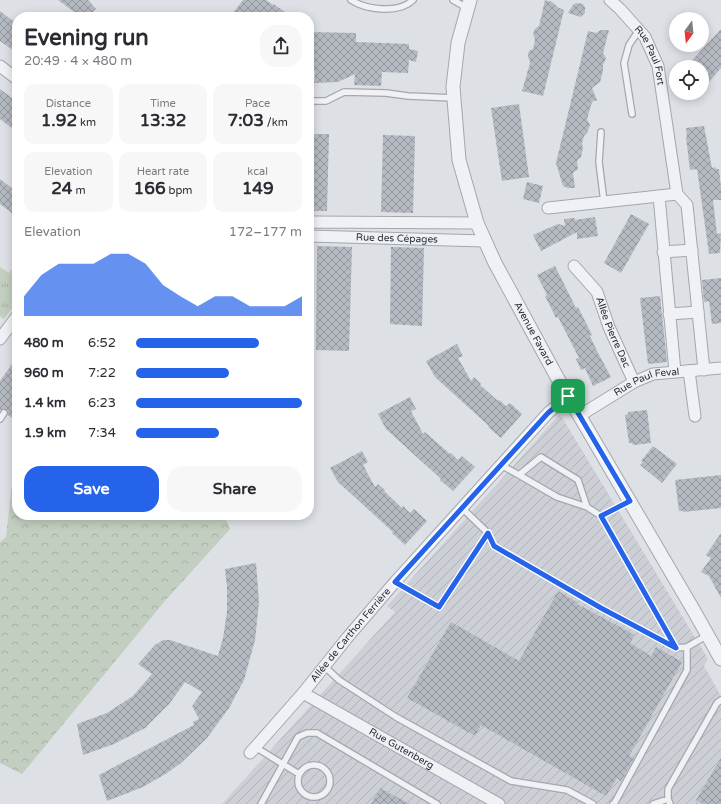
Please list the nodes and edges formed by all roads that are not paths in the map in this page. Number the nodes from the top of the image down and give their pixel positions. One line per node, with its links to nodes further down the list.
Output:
1 (351, 0): 2 (lane)
2 (413, 0)
3 (453, 0): 5 (lane)
4 (610, 0): 6 (street, Rue Paul Fort)
5 (469, 4): 9 (street, Avenue Favard)
6 (639, 30): 11 (lane); 13 (street, Rue Paul Fort)
7 (0, 66): 8 (street)
8 (12, 75)
9 (454, 98): 10 (lane); 18 (street, Avenue Favard)
10 (314, 101)
11 (632, 114)
12 (601, 132): 15 (lane)
13 (677, 194): 14 (street); 21 (street, Rue Paul Fort)
14 (659, 196): 15 (street); 22 (street)
15 (604, 202): 16 (street)
16 (548, 208)
17 (314, 222): 18 (street, Rue des Cépages)
18 (477, 223): 20 (street, Avenue Favard)
19 (314, 236): 20 (street, Rue des Cépages)
20 (484, 241): 33 (street, Avenue Favard)
21 (692, 250): 22 (street); 24 (street, Rue Paul Fort)
22 (663, 252): 25 (street)
23 (574, 266): 32 (street, Allée Pierre Dac)
24 (698, 312): 25 (street); 29 (street, Rue Paul Fort)
25 (669, 314): 31 (street)
26 (12, 323): 27 (street)
27 (0, 339)
28 (721, 368): 29 (street, Rue Paul Feval)
29 (704, 370): 30 (street, Rue Paul Feval)
30 (689, 371): 31 (street, Rue Paul Feval); 36 (street)
31 (675, 372): 32 (street, Rue Paul Feval)
32 (634, 382): 35 (street, Rue Paul Feval)
33 (568, 396): 35 (street, Avenue Favard); 38 (street, Allée de Carthon Ferrière)
34 (4, 413): 37 (lane)
35 (579, 416): 40 (street, Avenue Favard)
36 (695, 416)
37 (0, 419)
38 (501, 465): 39 (lane); 42 (street, Allée de Carthon Ferrière)
39 (519, 474): 41 (lane); 41 (lane)
40 (630, 501): 43 (lane); 46 (street, Avenue Favard)
41 (587, 507): 43 (lane)
42 (462, 508): 44 (lane); 45 (street, Allée de Carthon Ferrière)
43 (601, 516): 48 (lane)
44 (488, 533): 45 (lane); 48 (lane)
45 (395, 582): 50 (street, Allée de Carthon Ferrière)
46 (708, 635): 47 (lane); 49 (street, Avenue Favard)
47 (687, 647): 48 (lane); 61 (lane)
48 (676, 648)
49 (721, 659)
50 (324, 666): 51 (street, Allée de Carthon Ferrière); 60 (lane)
51 (303, 693): 53 (street, Allée de Carthon Ferrière); 59 (street, Rue Gutenberg)
52 (721, 700): 56 (lane)
53 (252, 750): 54 (lane)
54 (282, 764): 55 (lane); 57 (lane); 58 (lane)
55 (300, 774): 55 (lane)
56 (669, 801): 62 (lane)
57 (261, 804)
58 (437, 804)
59 (499, 804)
60 (593, 804)
61 (613, 804)
62 (653, 804)

